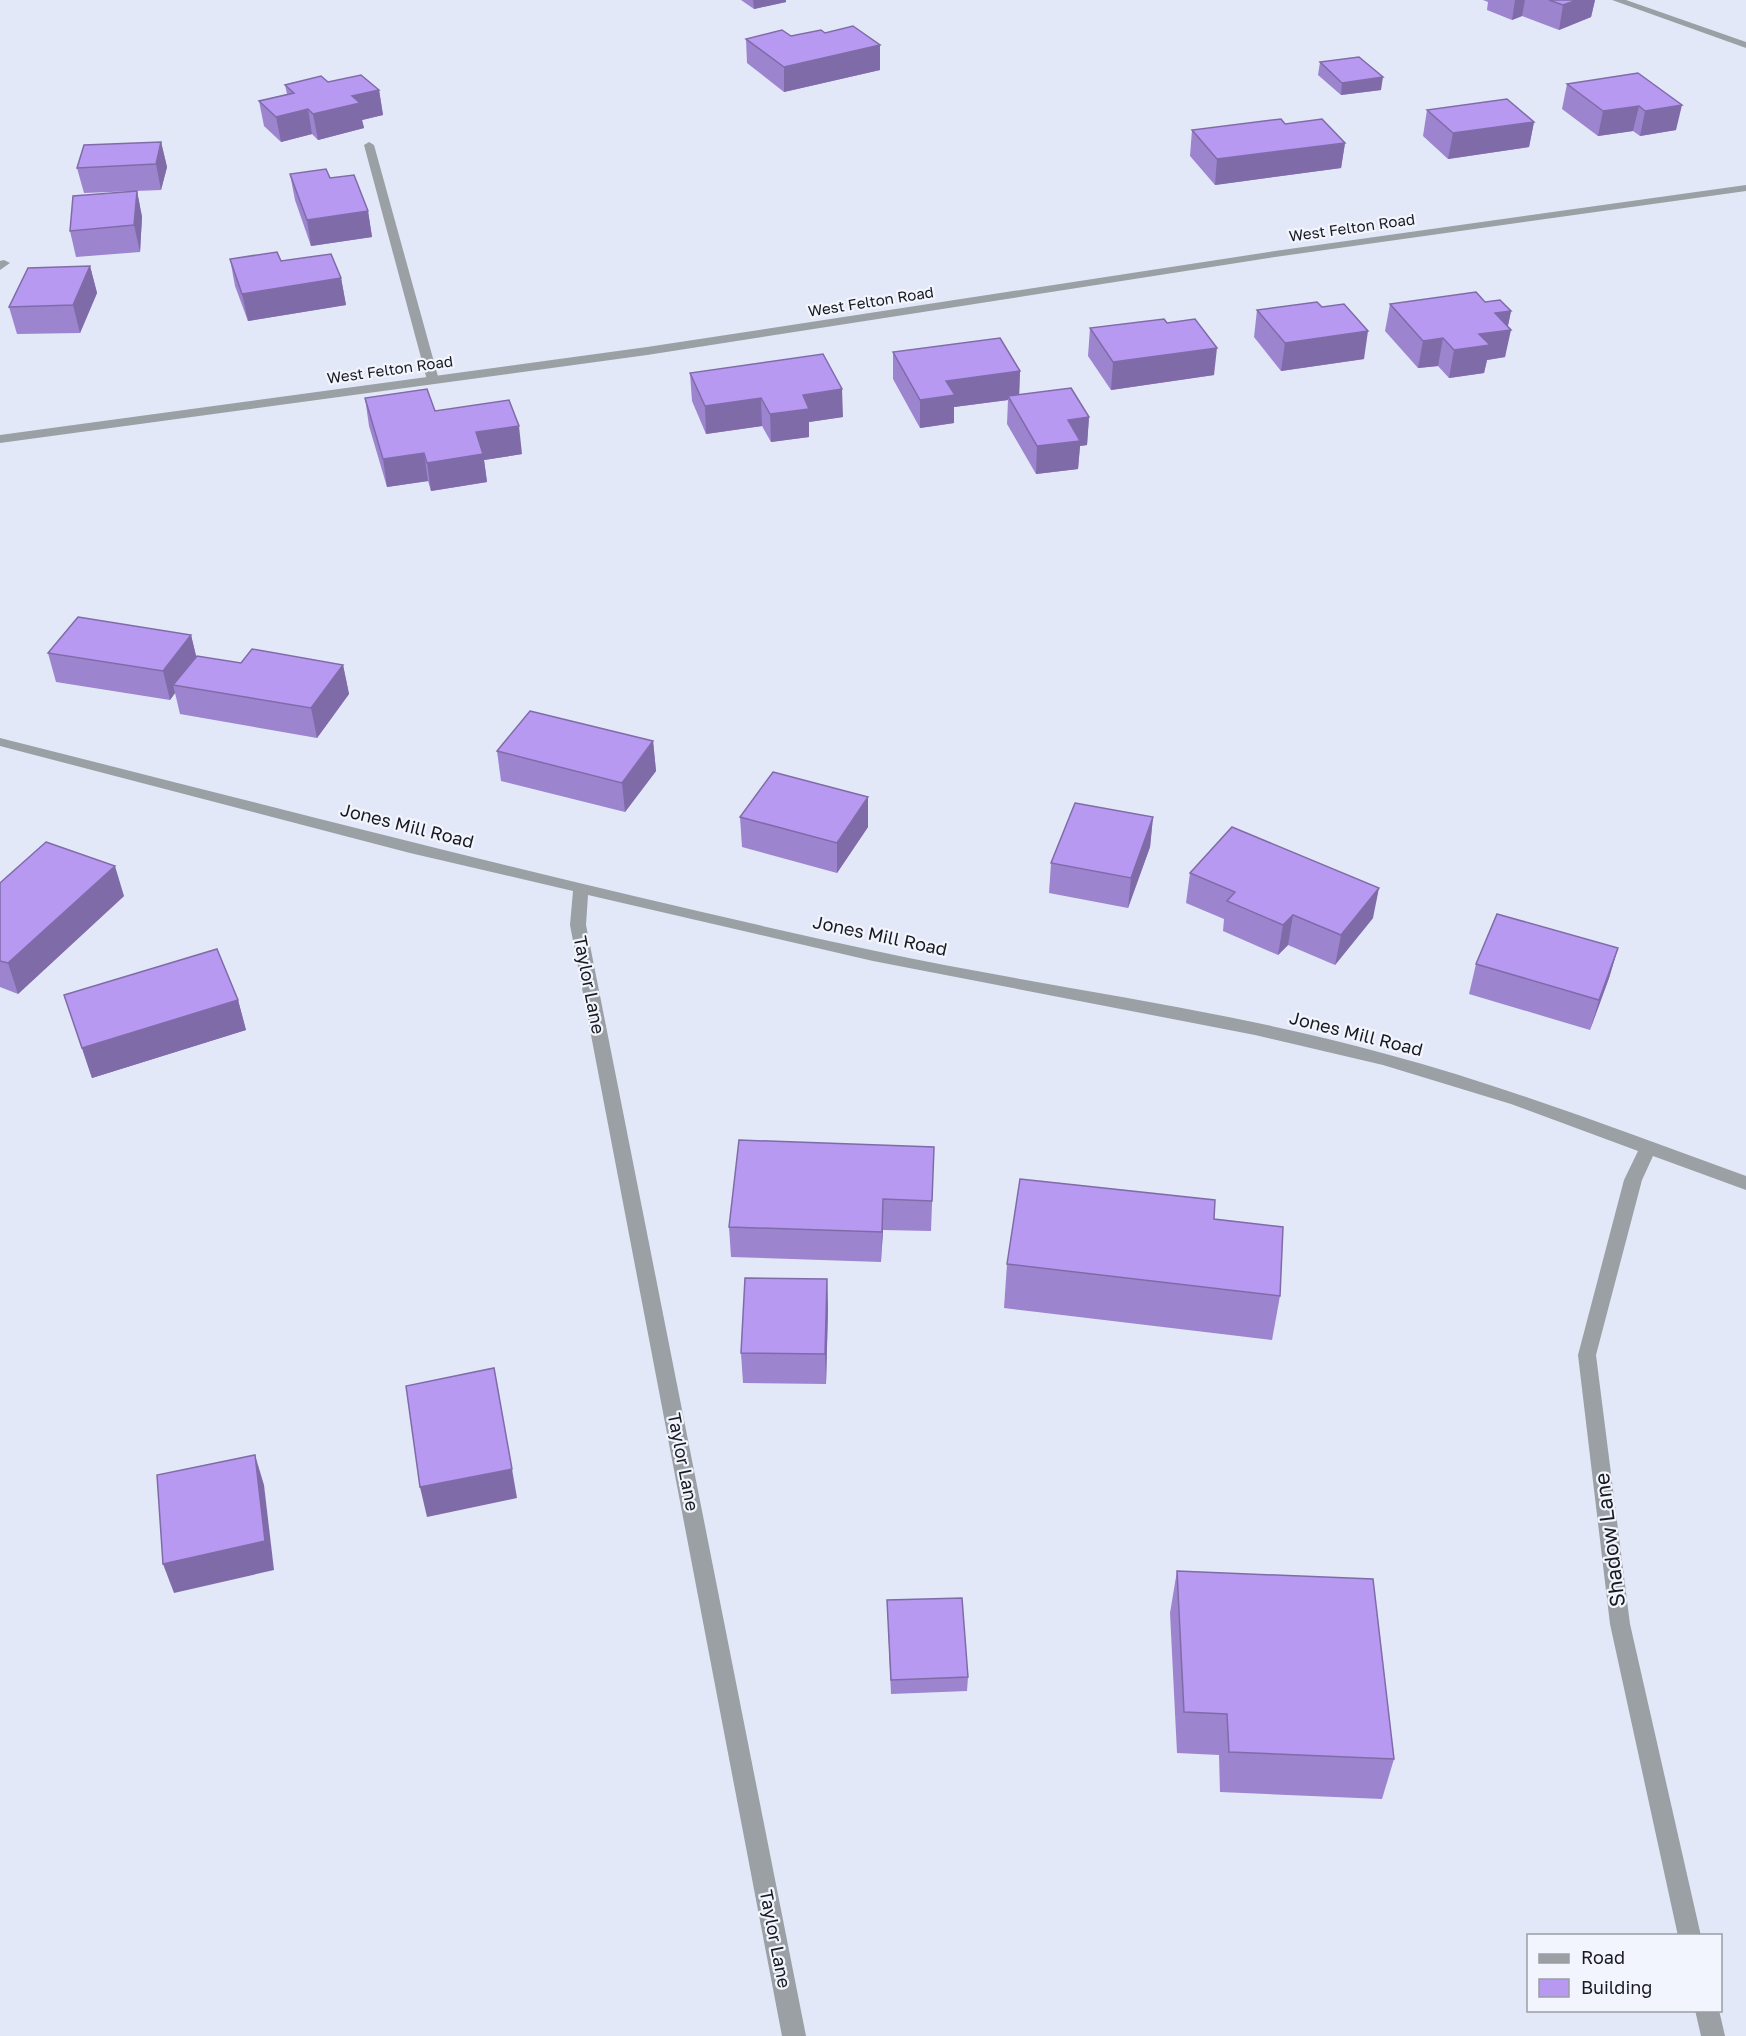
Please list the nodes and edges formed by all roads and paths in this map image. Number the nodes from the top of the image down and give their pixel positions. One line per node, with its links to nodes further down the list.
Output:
1 (1617, 0): 2 (street)
2 (1746, 45)
3 (369, 146): 5 (street)
4 (1746, 188): 5 (street, West Felton Road)
5 (433, 380): 6 (street, West Felton Road)
6 (0, 439)
7 (0, 742): 8 (street, Jones Mill Road)
8 (581, 888): 9 (street, Jones Mill Road); 13 (street, Taylor Lane)
9 (1648, 1148): 10 (street, Jones Mill Road); 11 (street, Shadow Lane)
10 (1746, 1183)
11 (1690, 1934)
12 (1707, 2012): 14 (street)
13 (794, 2036)
14 (1713, 2036)

